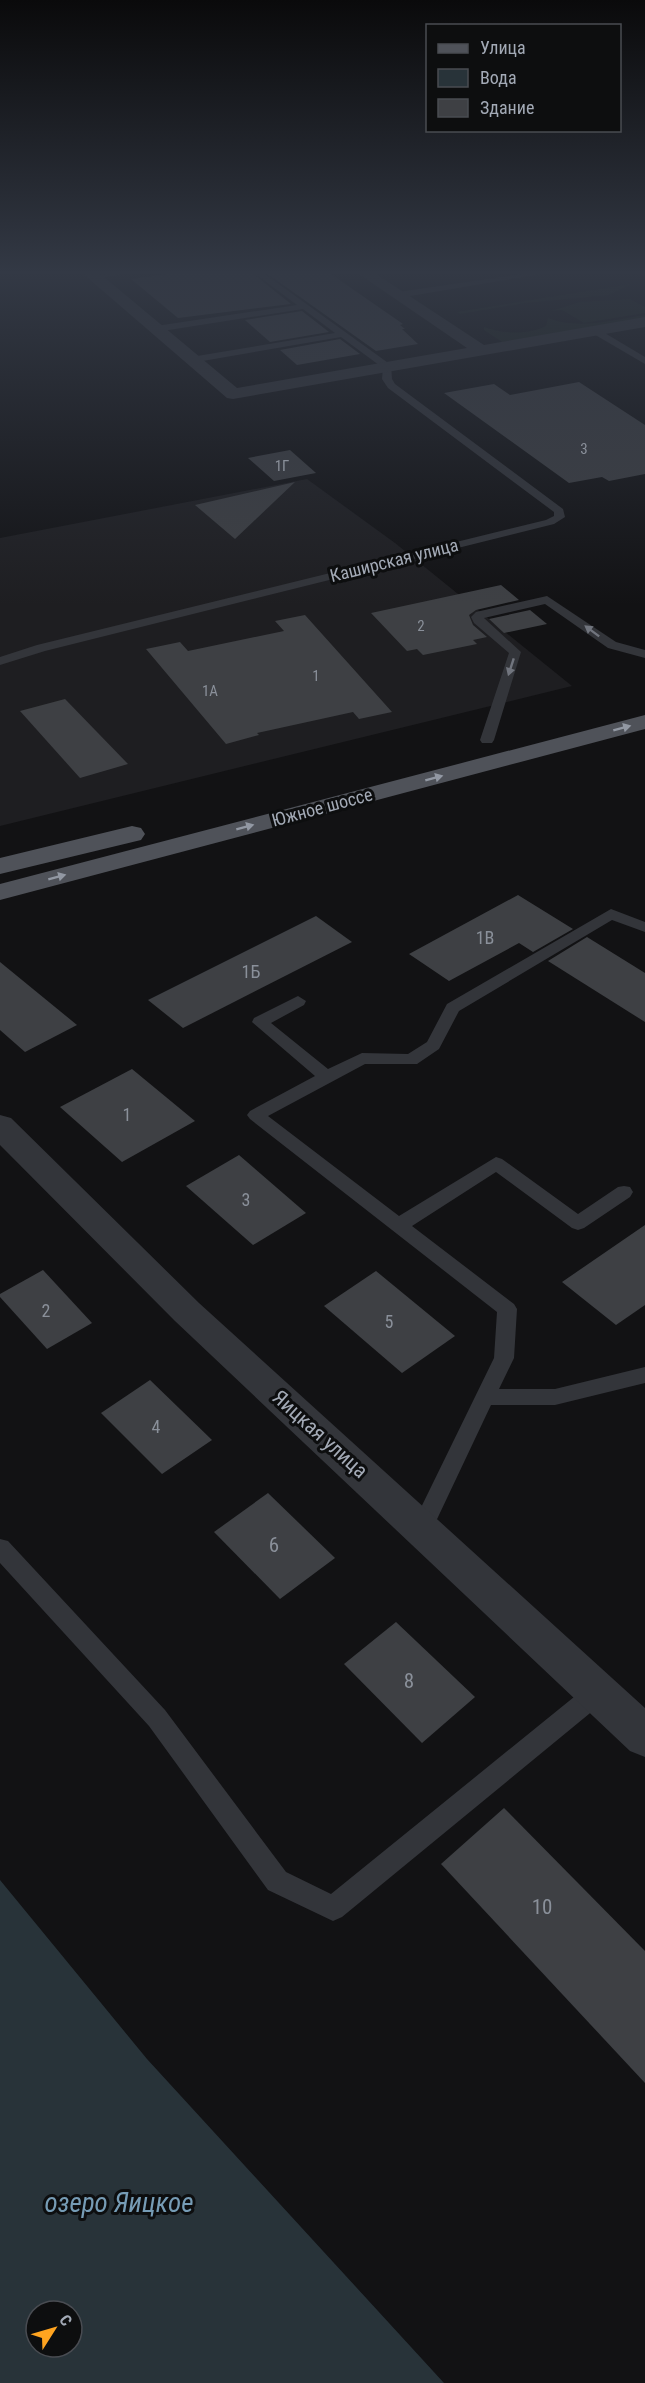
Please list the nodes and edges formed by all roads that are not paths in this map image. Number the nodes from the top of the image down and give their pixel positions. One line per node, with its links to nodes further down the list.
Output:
1 (220, 383): 2 (street)
2 (295, 383)
3 (389, 383): 5 (lane, Каширская улица)
4 (645, 654): 8 (lane, one-way to 8)
5 (0, 661)
6 (645, 701): 8 (main road, Южное шоссе)
7 (645, 722): 10 (main road, Южное шоссе, one-way to 7)
8 (487, 740): 9 (main road, Южное шоссе)
9 (0, 866)
10 (0, 892)
11 (645, 927): 13 (lane)
12 (298, 1001): 13 (lane)
13 (326, 1077): 16 (lane)
14 (0, 1126): 19 (street, Яицкая улица)
15 (624, 1192): 16 (lane)
16 (398, 1226): 18 (lane)
17 (645, 1375): 18 (lane)
18 (486, 1397): 19 (lane)
19 (423, 1528): 21 (street, Яицкая улица)
20 (0, 1548): 21 (lane)
21 (598, 1692): 22 (street, Яицкая улица)
22 (645, 1737)

